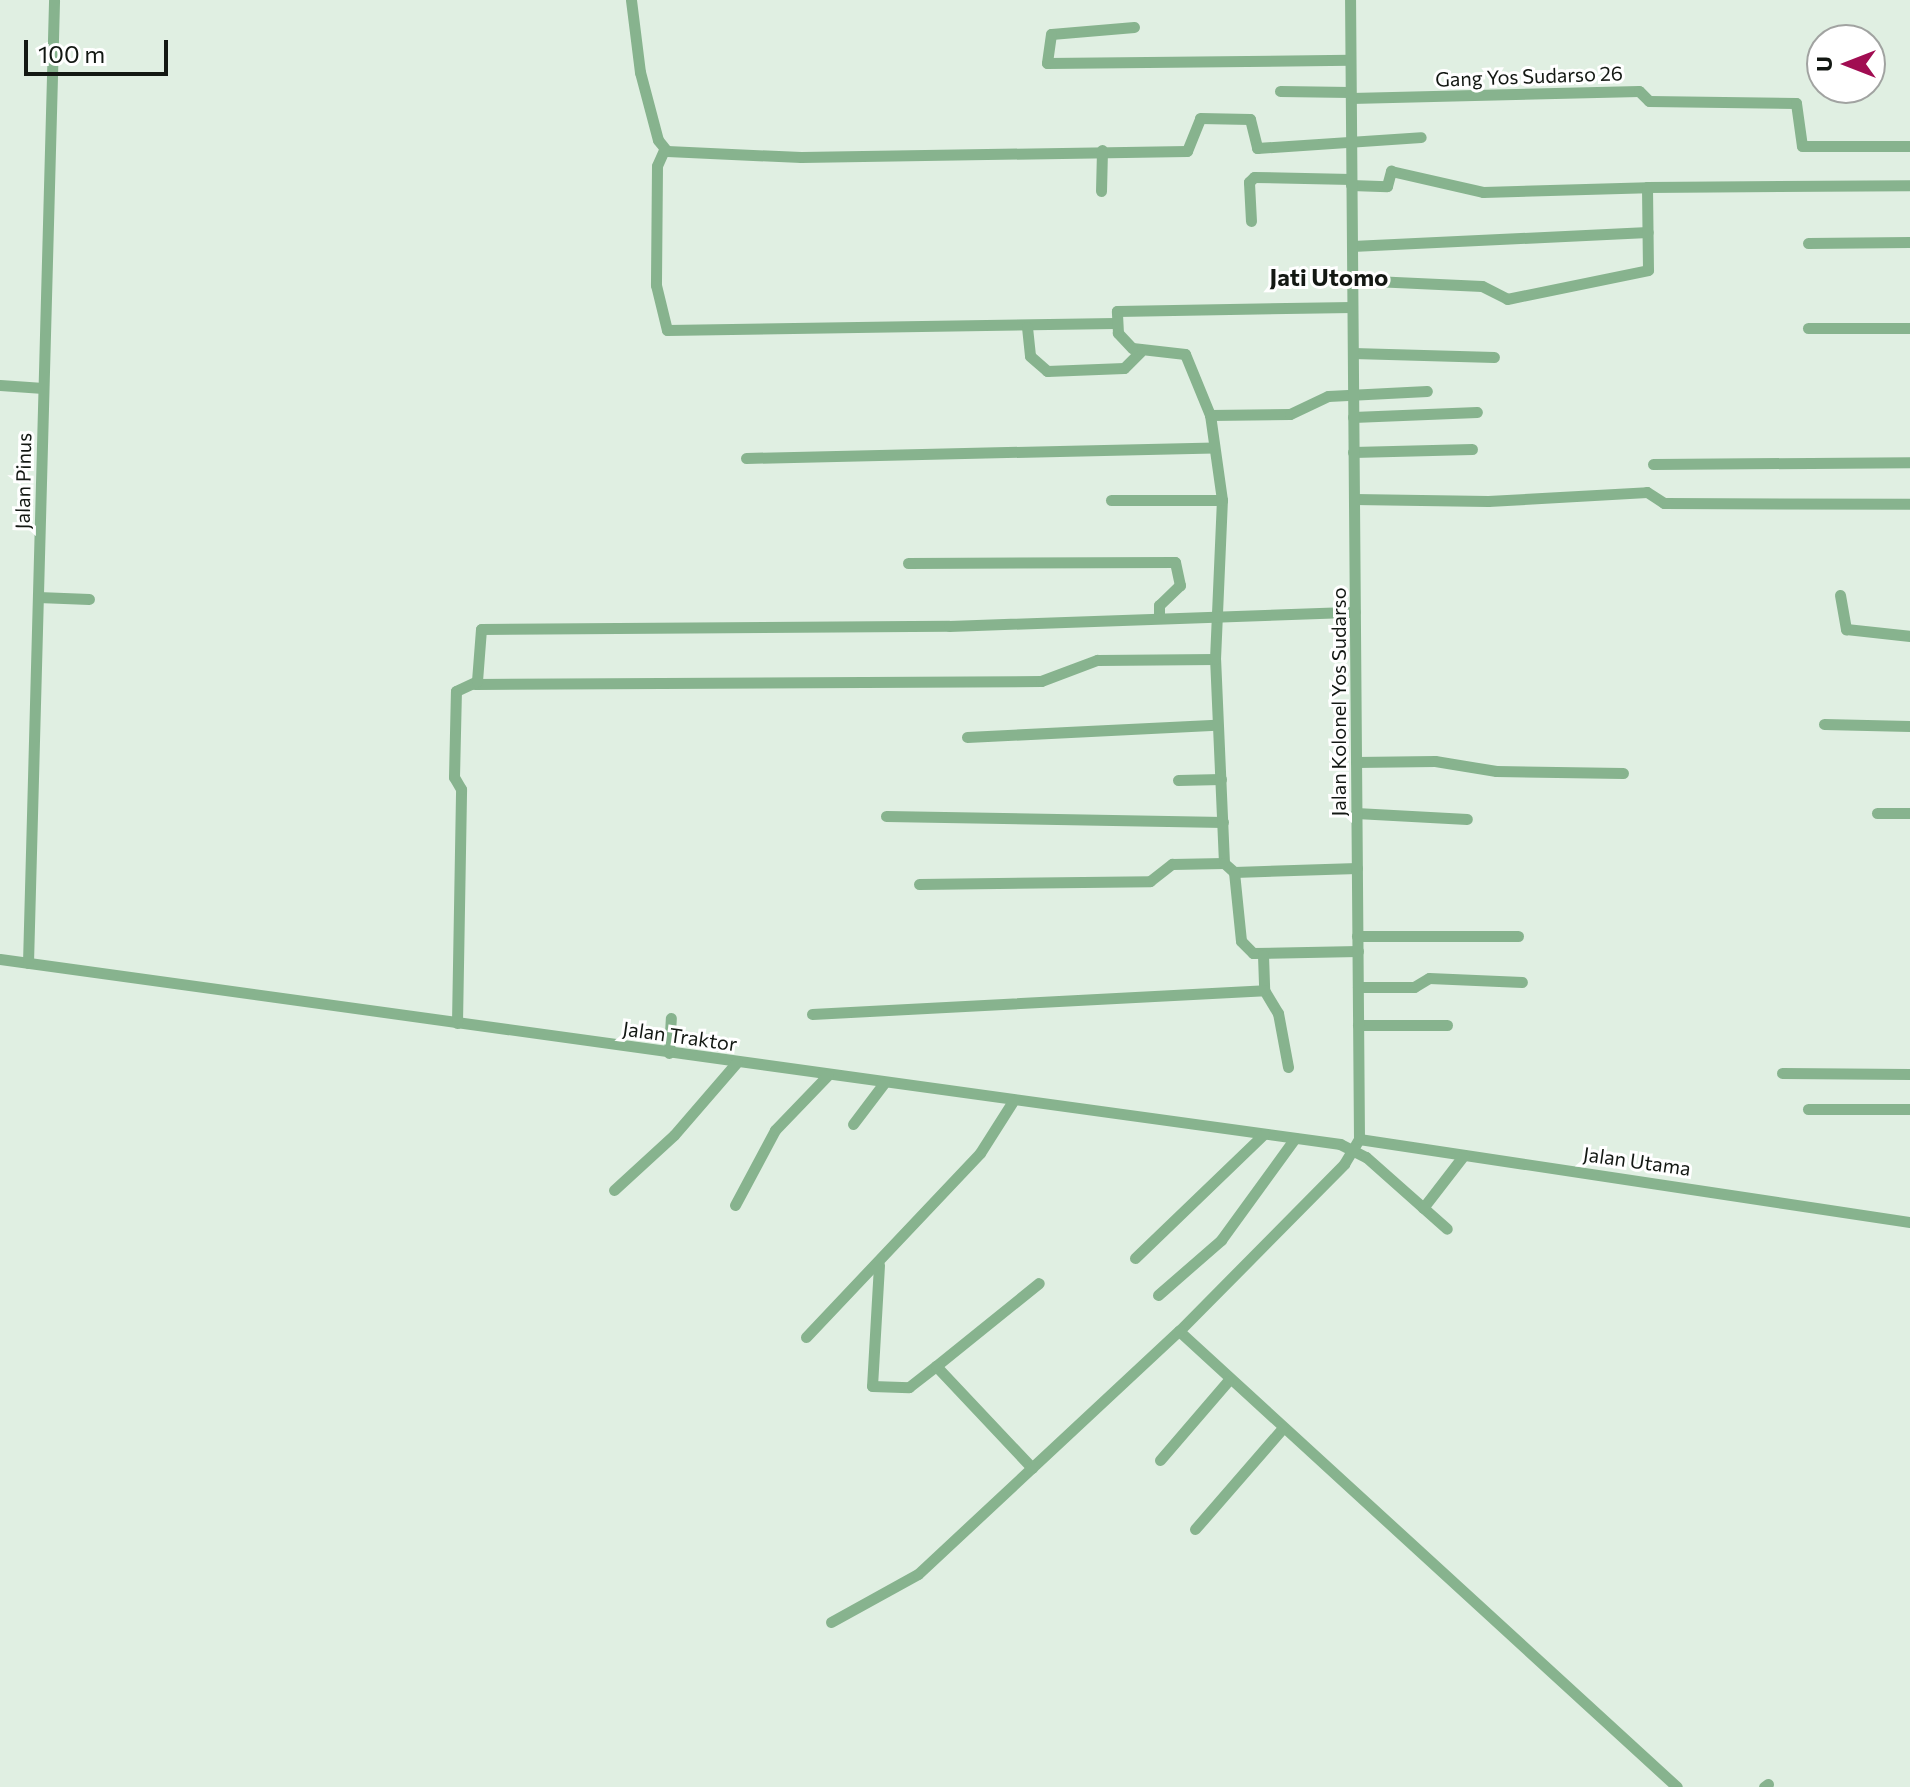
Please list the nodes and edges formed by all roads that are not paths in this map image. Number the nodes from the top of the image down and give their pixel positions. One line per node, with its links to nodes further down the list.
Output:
1 (54, 0): 32 (street, Jalan Pinus)
2 (631, 0): 11 (street)
3 (1350, 0): 5 (street, Jalan Kolonel Yos Sudarso)
4 (1134, 27): 5 (street)
5 (1350, 60): 7 (street, Jalan Kolonel Yos Sudarso)
6 (1280, 91): 7 (street, Gang Yos Sudarso 26)
7 (1350, 95): 9 (street, Jalan Kolonel Yos Sudarso); 10 (street, Gang Yos Sudarso 26)
8 (1421, 137): 9 (street)
9 (1351, 146): 12 (street); 13 (street, Jalan Kolonel Yos Sudarso)
10 (1910, 146)
11 (664, 150): 12 (street); 25 (street)
12 (1102, 150): 16 (street)
13 (1351, 182): 15 (street); 17 (street); 21 (street, Jalan Kolonel Yos Sudarso)
14 (1910, 185): 15 (street)
15 (1647, 187): 18 (street)
16 (1101, 191)
17 (1251, 221)
18 (1648, 232): 21 (street); 22 (street)
19 (1910, 242): 20 (street)
20 (1808, 243)
21 (1352, 246): 22 (street, Jalan Kolonel Yos Sudarso)
22 (1352, 280): 23 (street, Jalan Kolonel Yos Sudarso)
23 (1352, 307): 24 (street); 29 (street, Jalan Kolonel Yos Sudarso)
24 (1115, 323): 25 (street); 28 (street)
25 (1027, 327): 28 (street)
26 (1808, 328): 27 (street)
27 (1910, 328)
28 (1140, 352): 36 (street)
29 (1353, 353): 30 (street); 34 (street, Jalan Kolonel Yos Sudarso)
30 (1494, 357)
31 (0, 385): 32 (street)
32 (43, 388): 50 (street, Jalan Pinus)
33 (1427, 391): 34 (street)
34 (1353, 395): 36 (street); 37 (street, Jalan Kolonel Yos Sudarso)
35 (1477, 412): 37 (street)
36 (1210, 415): 38 (street)
37 (1353, 417): 40 (street, Jalan Kolonel Yos Sudarso)
38 (1214, 447): 41 (street); 46 (street)
39 (1472, 449): 40 (street)
40 (1353, 452): 44 (street, Jalan Kolonel Yos Sudarso)
41 (746, 458)
42 (1910, 462): 43 (street)
43 (1653, 464)
44 (1354, 499): 47 (street); 52 (street, Jalan Kolonel Yos Sudarso)
45 (1111, 500): 46 (street)
46 (1222, 500): 53 (street)
47 (1910, 504)
48 (908, 563): 54 (street)
49 (1840, 595): 55 (street)
50 (38, 597): 51 (street); 81 (street, Jalan Pinus)
51 (89, 599)
52 (1355, 612): 53 (street); 62 (street, Jalan Kolonel Yos Sudarso)
53 (1216, 617): 54 (street); 56 (street)
54 (1159, 618): 57 (street)
55 (1910, 636)
56 (1215, 659): 57 (street); 59 (street)
57 (475, 684): 87 (street)
58 (1824, 724): 60 (street)
59 (1216, 725): 61 (street); 64 (street)
60 (1910, 726)
61 (967, 737)
62 (1356, 762): 63 (street); 66 (street, Jalan Kolonel Yos Sudarso)
63 (1623, 773)
64 (1221, 779): 65 (street); 71 (street)
65 (1178, 780)
66 (1356, 813): 70 (street); 73 (street, Jalan Kolonel Yos Sudarso)
67 (1877, 813): 68 (street)
68 (1910, 813)
69 (886, 816): 71 (street)
70 (1467, 819)
71 (1223, 822): 72 (street)
72 (1224, 863): 74 (street); 75 (street)
73 (1357, 868): 74 (street); 76 (street, Jalan Kolonel Yos Sudarso)
74 (1234, 872): 79 (street)
75 (919, 884)
76 (1357, 936): 77 (street); 78 (street, Jalan Kolonel Yos Sudarso)
77 (1518, 936)
78 (1358, 951): 79 (street); 83 (street, Jalan Kolonel Yos Sudarso)
79 (1263, 955): 84 (street)
80 (0, 959): 81 (street, Jalan Traktor)
81 (28, 963): 87 (street, Jalan Traktor)
82 (1522, 982): 83 (street)
83 (1358, 987): 88 (street, Jalan Kolonel Yos Sudarso)
84 (1264, 990): 85 (street); 92 (street)
85 (812, 1014)
86 (671, 1018): 90 (street)
87 (457, 1023): 90 (street, Jalan Traktor)
88 (1358, 1025): 89 (street); 103 (street, Jalan Kolonel Yos Sudarso)
89 (1447, 1025)
90 (669, 1053): 91 (street, Jalan Traktor)
91 (737, 1062): 95 (street, Jalan Traktor); 105 (street)
92 (1288, 1067)
93 (1782, 1073): 94 (street)
94 (1910, 1074)
95 (828, 1075): 96 (street, Jalan Traktor); 106 (street)
96 (884, 1083): 97 (street, Jalan Traktor); 100 (street)
97 (1013, 1101): 101 (street, Jalan Traktor); 111 (street)
98 (1808, 1109): 99 (street)
99 (1910, 1109)
100 (853, 1124)
101 (1264, 1134): 102 (street, Jalan Traktor); 110 (street)
102 (1295, 1138): 103 (street, Jalan Traktor); 113 (street)
103 (1357, 1144): 104 (street, Jalan Utama); 107 (street); 114 (street)
104 (1464, 1155): 107 (street); 108 (street, Jalan Utama)
105 (614, 1190)
106 (735, 1205)
107 (1423, 1208): 109 (street)
108 (1910, 1222)
109 (1447, 1229)
110 (1135, 1258)
111 (879, 1265): 115 (street); 116 (street)
112 (1039, 1283): 116 (street)
113 (1158, 1295)
114 (1179, 1331): 117 (street); 120 (street)
115 (806, 1337)
116 (936, 1366): 120 (street)
117 (1228, 1381): 118 (street); 119 (street)
118 (1282, 1429): 121 (street); 123 (street)
119 (1160, 1460)
120 (1032, 1468): 122 (street)
121 (1195, 1529)
122 (831, 1622)
123 (1677, 1787)

